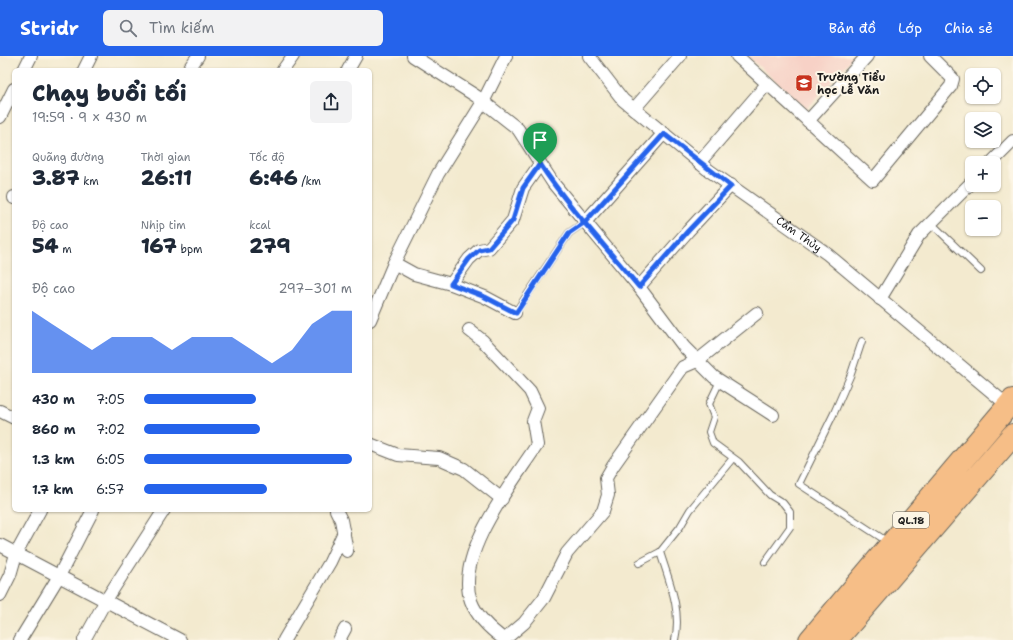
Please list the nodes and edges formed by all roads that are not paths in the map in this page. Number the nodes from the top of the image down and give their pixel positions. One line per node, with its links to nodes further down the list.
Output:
1 (31, 56): 13 (street)
2 (91, 56): 14 (street)
3 (198, 56): 15 (street)
4 (292, 56): 16 (street)
5 (356, 56): 17 (street)
6 (413, 56): 20 (street)
7 (506, 56): 20 (street)
8 (680, 56): 21 (street)
9 (737, 56): 18 (street)
10 (867, 56): 23 (street)
11 (930, 56): 23 (street)
12 (592, 57): 21 (street, Cẩm Thủy)
13 (25, 68)
14 (85, 68)
15 (189, 68)
16 (284, 68)
17 (349, 68)
18 (767, 84): 23 (street); 27 (street)
19 (12, 94): 22 (street)
20 (483, 102): 28 (street); 33 (street)
21 (634, 108): 24 (street, Cẩm Thủy)
22 (0, 116)
23 (808, 121)
24 (664, 134): 27 (street, Cẩm Thủy); 31 (street)
25 (1013, 142): 26 (street)
26 (998, 156)
27 (699, 162): 29 (street, Cẩm Thủy)
28 (540, 164): 31 (street); 35 (street)
29 (731, 186): 36 (street); 37 (street, Cẩm Thủy)
30 (965, 189): 32 (street)
31 (585, 222): 36 (street); 38 (lane)
32 (931, 223): 34 (lane); 37 (street)
33 (394, 263): 35 (street); 40 (street)
34 (981, 271)
35 (451, 284): 38 (street)
36 (639, 287): 43 (street)
37 (880, 299): 45 (street, Cẩm Thủy)
38 (516, 313)
39 (757, 313): 43 (street)
40 (372, 315)
41 (469, 330): 50 (street)
42 (862, 341): 57 (lane)
43 (697, 361): 44 (street); 70 (street)
44 (720, 381): 46 (street); 49 (lane)
45 (1011, 405): 57 (highway, QL.18)
46 (773, 415)
47 (1013, 435): 73 (highway, QL.18)
48 (372, 445): 50 (street)
49 (733, 458): 59 (lane); 61 (lane)
50 (502, 499): 70 (street)
51 (39, 512): 60 (street)
52 (92, 512): 63 (street)
53 (163, 512): 65 (street)
54 (338, 512): 55 (street)
55 (344, 532): 58 (street); 69 (street)
56 (0, 545): 60 (street)
57 (891, 545): 72 (highway, QL.18)
58 (347, 551)
59 (660, 552): 62 (lane); 71 (lane)
60 (16, 554): 63 (street); 64 (street)
61 (765, 562)
62 (638, 563)
63 (59, 576): 65 (street); 66 (street)
64 (0, 595)
65 (106, 600): 67 (street); 68 (street)
66 (20, 640)
67 (84, 640)
68 (180, 640)
69 (284, 640)
70 (504, 640)
71 (675, 640)
72 (810, 640)
73 (836, 640)

